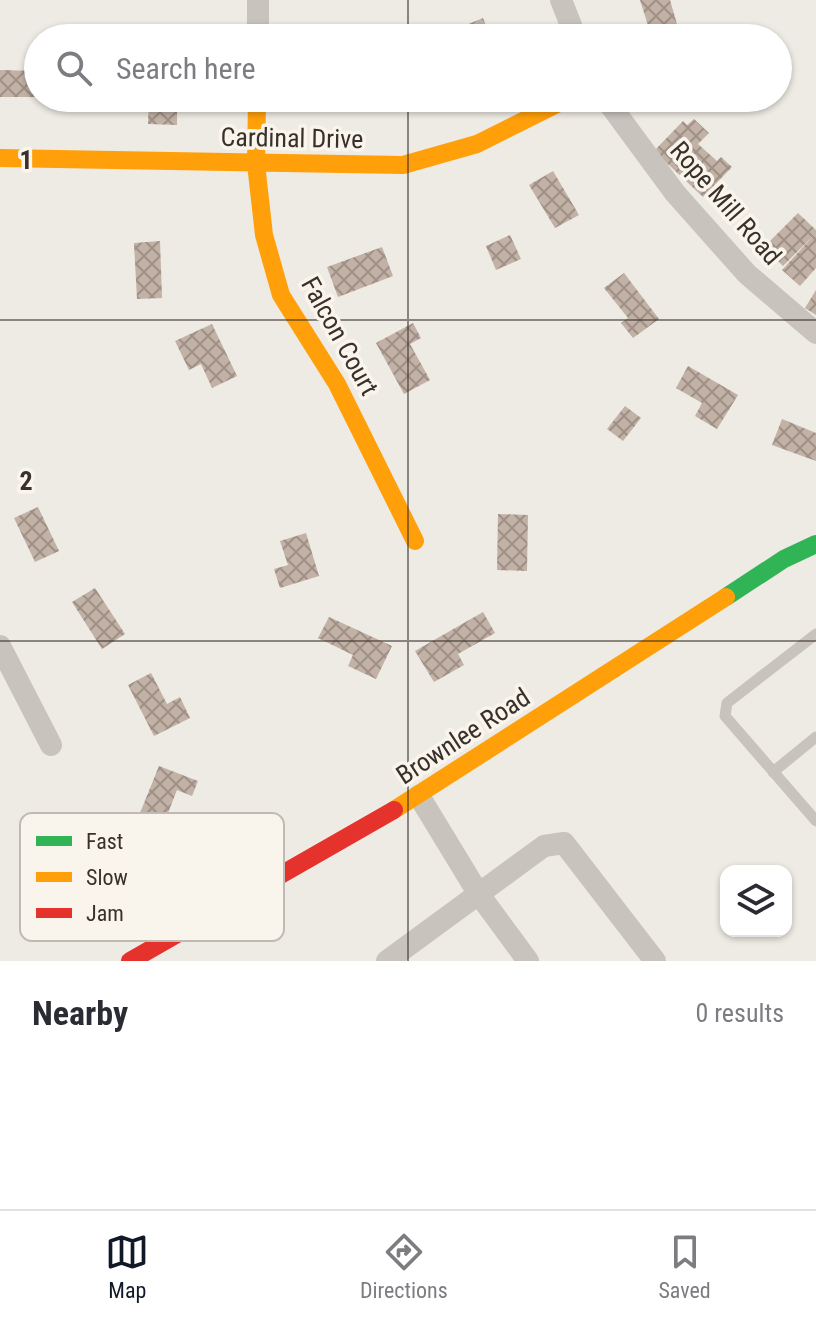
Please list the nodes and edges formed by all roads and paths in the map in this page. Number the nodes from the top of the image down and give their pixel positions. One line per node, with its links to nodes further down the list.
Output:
1 (258, 0): 3 (street)
2 (561, 0): 4 (street)
3 (258, 24)
4 (570, 24)
5 (257, 112): 9 (street, Falcon Court)
6 (541, 112): 9 (street, Cardinal Drive)
7 (615, 112): 10 (street, Rope Mill Road)
8 (0, 158): 9 (street, Cardinal Drive)
9 (256, 164): 11 (street, Falcon Court)
10 (816, 333)
11 (415, 541)
12 (816, 544): 18 (street, Brownlee Road)
13 (816, 634): 17 (lane)
14 (0, 646): 16 (street)
15 (816, 737): 17 (lane)
16 (51, 745)
17 (773, 772): 19 (lane)
18 (419, 796): 20 (street, Brownlee Road); 21 (street)
19 (816, 821)
20 (284, 875)
21 (478, 893): 24 (street); 25 (street); 26 (street)
22 (173, 941): 23 (street, Brownlee Road)
23 (142, 959)
24 (387, 961)
25 (528, 961)
26 (655, 961)

